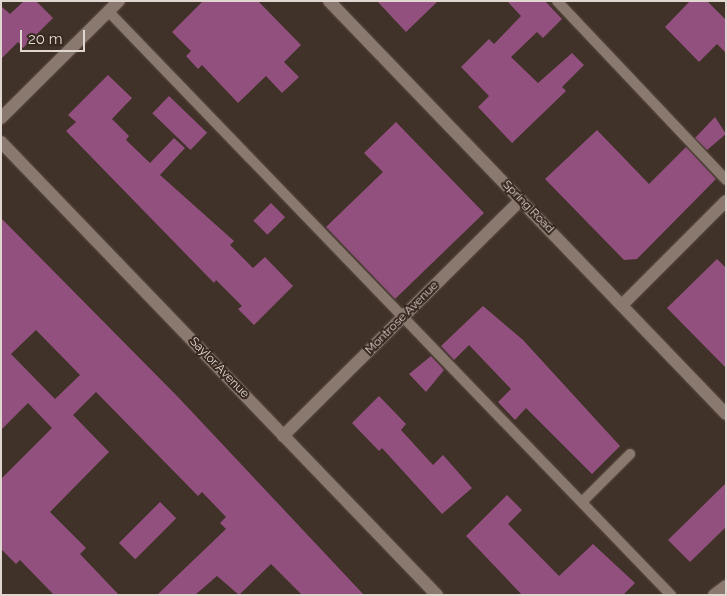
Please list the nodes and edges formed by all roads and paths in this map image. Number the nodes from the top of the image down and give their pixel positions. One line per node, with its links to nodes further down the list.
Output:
1 (119, 1): 4 (street)
2 (329, 1): 8 (street, Spring Road)
3 (557, 1): 7 (lane)
4 (109, 12): 5 (street); 11 (lane)
5 (1, 118)
6 (1, 142): 13 (street, Saylor Avenue)
7 (726, 180)
8 (521, 200): 10 (street, Spring Road); 11 (street, Montrose Avenue)
9 (726, 202): 10 (street)
10 (622, 305): 12 (street, Spring Road)
11 (404, 316): 13 (street, Montrose Avenue); 15 (lane)
12 (726, 414)
13 (283, 436): 17 (street, Saylor Avenue)
14 (630, 454): 15 (lane)
15 (582, 502): 18 (lane)
16 (726, 586): 19 (street)
17 (437, 595)
18 (671, 595)
19 (714, 595)

